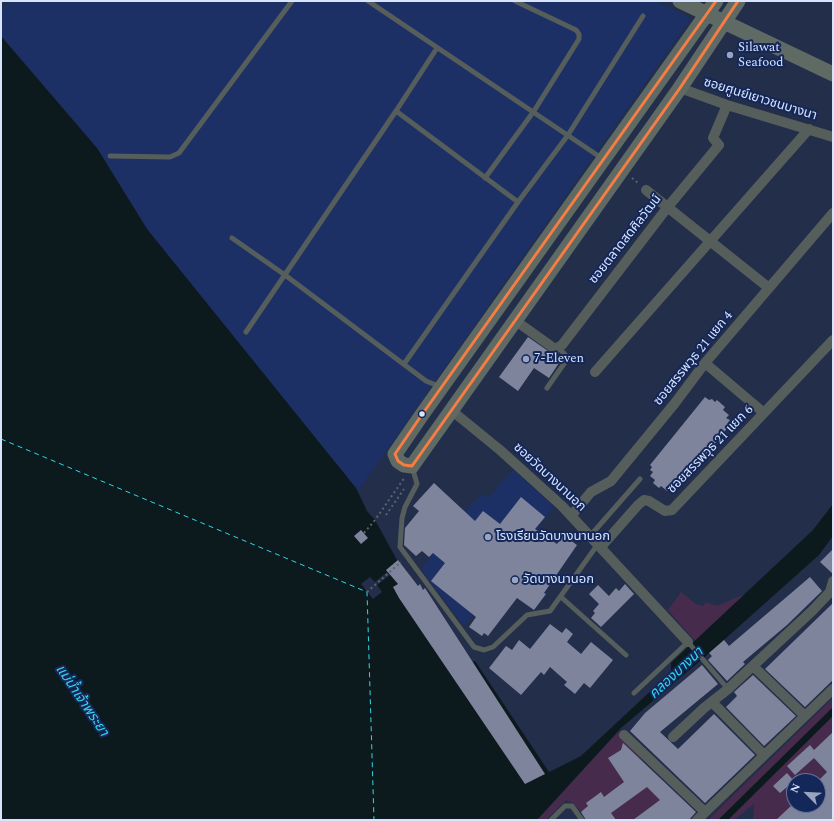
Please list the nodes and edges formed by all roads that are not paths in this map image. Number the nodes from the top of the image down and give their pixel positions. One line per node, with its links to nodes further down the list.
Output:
1 (292, 1): 19 (lane)
2 (368, 1): 10 (lane)
3 (514, 1): 15 (lane)
4 (680, 1): 7 (street)
5 (716, 1): 7 (street)
6 (738, 1): 9 (street)
7 (706, 14): 9 (street); 20 (street)
8 (642, 16): 17 (lane)
9 (724, 22): 11 (street); 12 (street)
10 (437, 48): 14 (lane); 15 (lane)
11 (833, 74)
12 (680, 88): 13 (street, ซอยศูนย์เยาวชนบางนา); 30 (street)
13 (727, 105): 16 (street, ซอยศูนย์เยาวชนบางนา); 24 (street, ซอยตลาดสดศิลวัฒน์)
14 (396, 111): 21 (lane); 28 (lane)
15 (534, 111): 17 (lane); 21 (lane)
16 (809, 129): 18 (street, ซอยศูนย์เยาวชนบางนา); 27 (street)
17 (568, 134): 20 (lane); 23 (lane)
18 (833, 137)
19 (110, 156)
20 (604, 160): 37 (street)
21 (485, 178): 23 (lane)
22 (646, 190): 24 (street)
23 (518, 202): 35 (lane)
24 (667, 208): 27 (street); 33 (street, ซอยตลาดสดศิลวัฒน์)
25 (833, 213): 29 (street, ซอยสรรพวุธ 21 แยก 4)
26 (232, 238): 28 (lane)
27 (709, 241): 29 (street); 36 (street)
28 (285, 275): 31 (lane); 35 (lane)
29 (769, 288): 34 (street, ซอยสรรพวุธ 21 แยก 4)
30 (516, 321): 33 (street); 39 (street)
31 (246, 332)
32 (833, 340): 40 (street, ซอยสรรพวุธ 21 แยก 6)
33 (559, 348): 38 (lane)
34 (705, 363): 40 (street); 43 (street, ซอยสรรพวุธ 21 แยก 4)
35 (404, 364): 37 (lane)
36 (595, 372)
37 (442, 387): 39 (street); 41 (street)
38 (547, 388)
39 (455, 405): 41 (street); 43 (street, ซอยวัดบางนานอก)
40 (764, 413): 45 (street, ซอยสรรพวุธ 21 แยก 6)
41 (413, 471): 47 (lane)
42 (640, 479): 44 (lane)
43 (571, 516): 44 (street, ซอยวัดบางนานอก)
44 (590, 536): 45 (street, ซอยวัดบางนานอก)
45 (600, 545): 47 (lane); 48 (street, ซอยวัดบางนานอก)
46 (833, 581): 50 (street)
47 (561, 597): 49 (lane)
48 (689, 643): 51 (lane); 53 (lane)
49 (626, 655)
50 (754, 666): 51 (street); 55 (street)
51 (728, 689): 54 (street)
52 (833, 689): 55 (street)
53 (634, 693)
54 (712, 702): 57 (street); 58 (street)
55 (805, 716): 58 (street)
56 (624, 735): 59 (street)
57 (673, 737)
58 (764, 755): 59 (street)
59 (705, 812): 62 (street)
60 (551, 820): 61 (lane)
61 (582, 820)
62 (698, 820)

